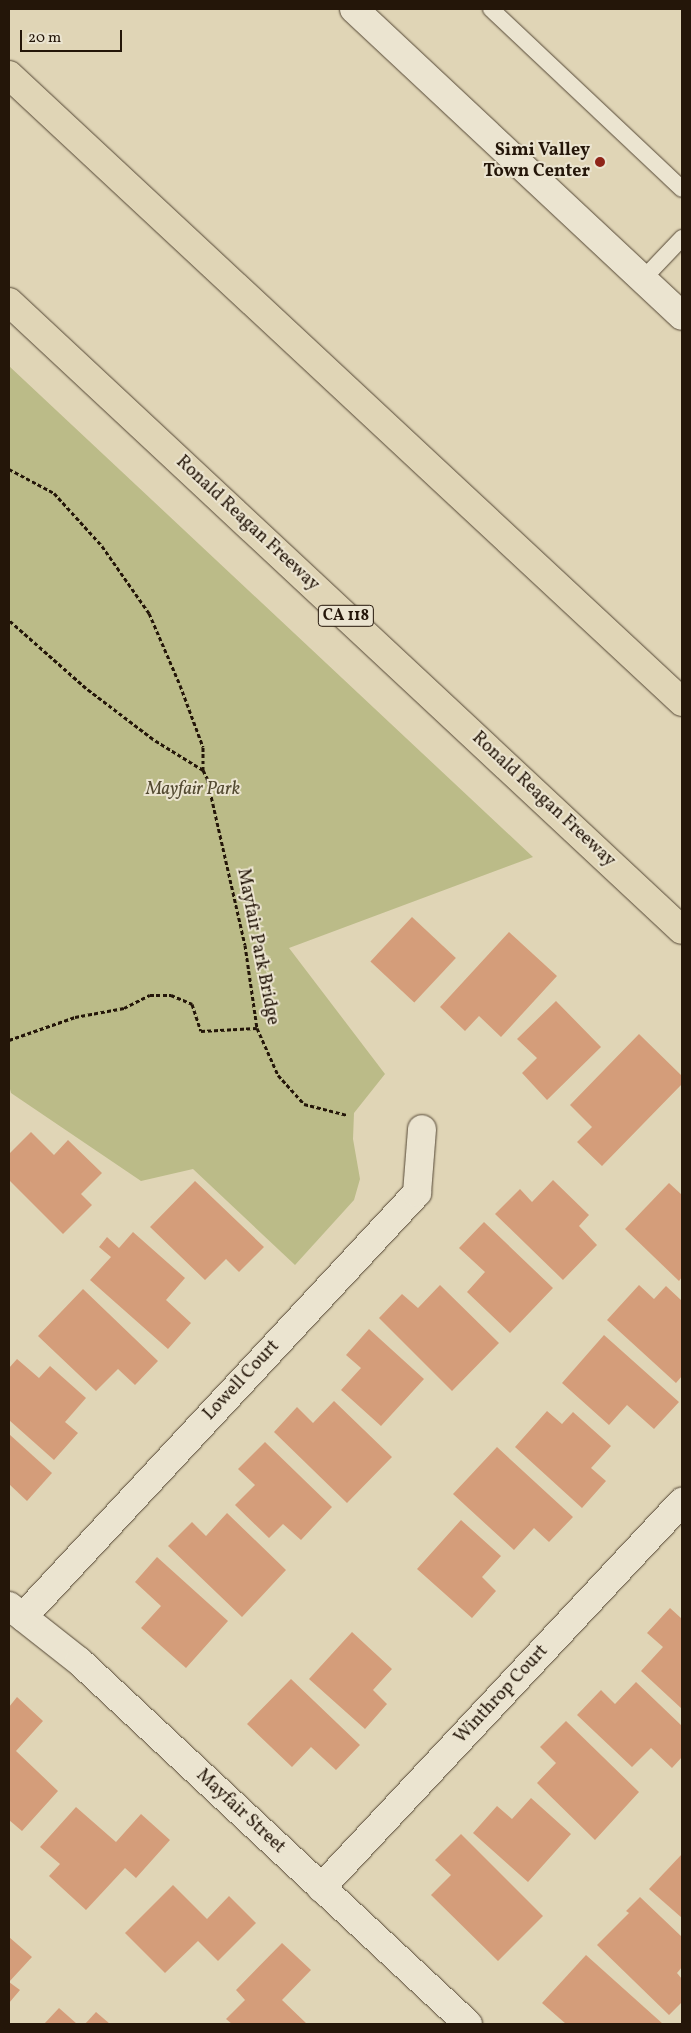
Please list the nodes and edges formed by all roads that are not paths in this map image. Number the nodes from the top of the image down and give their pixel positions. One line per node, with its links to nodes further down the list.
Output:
1 (354, 9): 6 (street)
2 (491, 9): 4 (lane)
3 (9, 75): 9 (highway)
4 (682, 189)
5 (682, 238): 6 (lane)
6 (643, 279): 8 (street)
7 (9, 302): 10 (highway, Ronald Reagan Freeway / CA 118)
8 (682, 316)
9 (682, 702)
10 (682, 930)
11 (422, 1129): 13 (street, Lowell Court)
12 (682, 1502): 14 (street, Winthrop Court)
13 (16, 1611): 14 (street, Mayfair Street)
14 (321, 1888): 15 (street, Mayfair Street)
15 (468, 2024)

